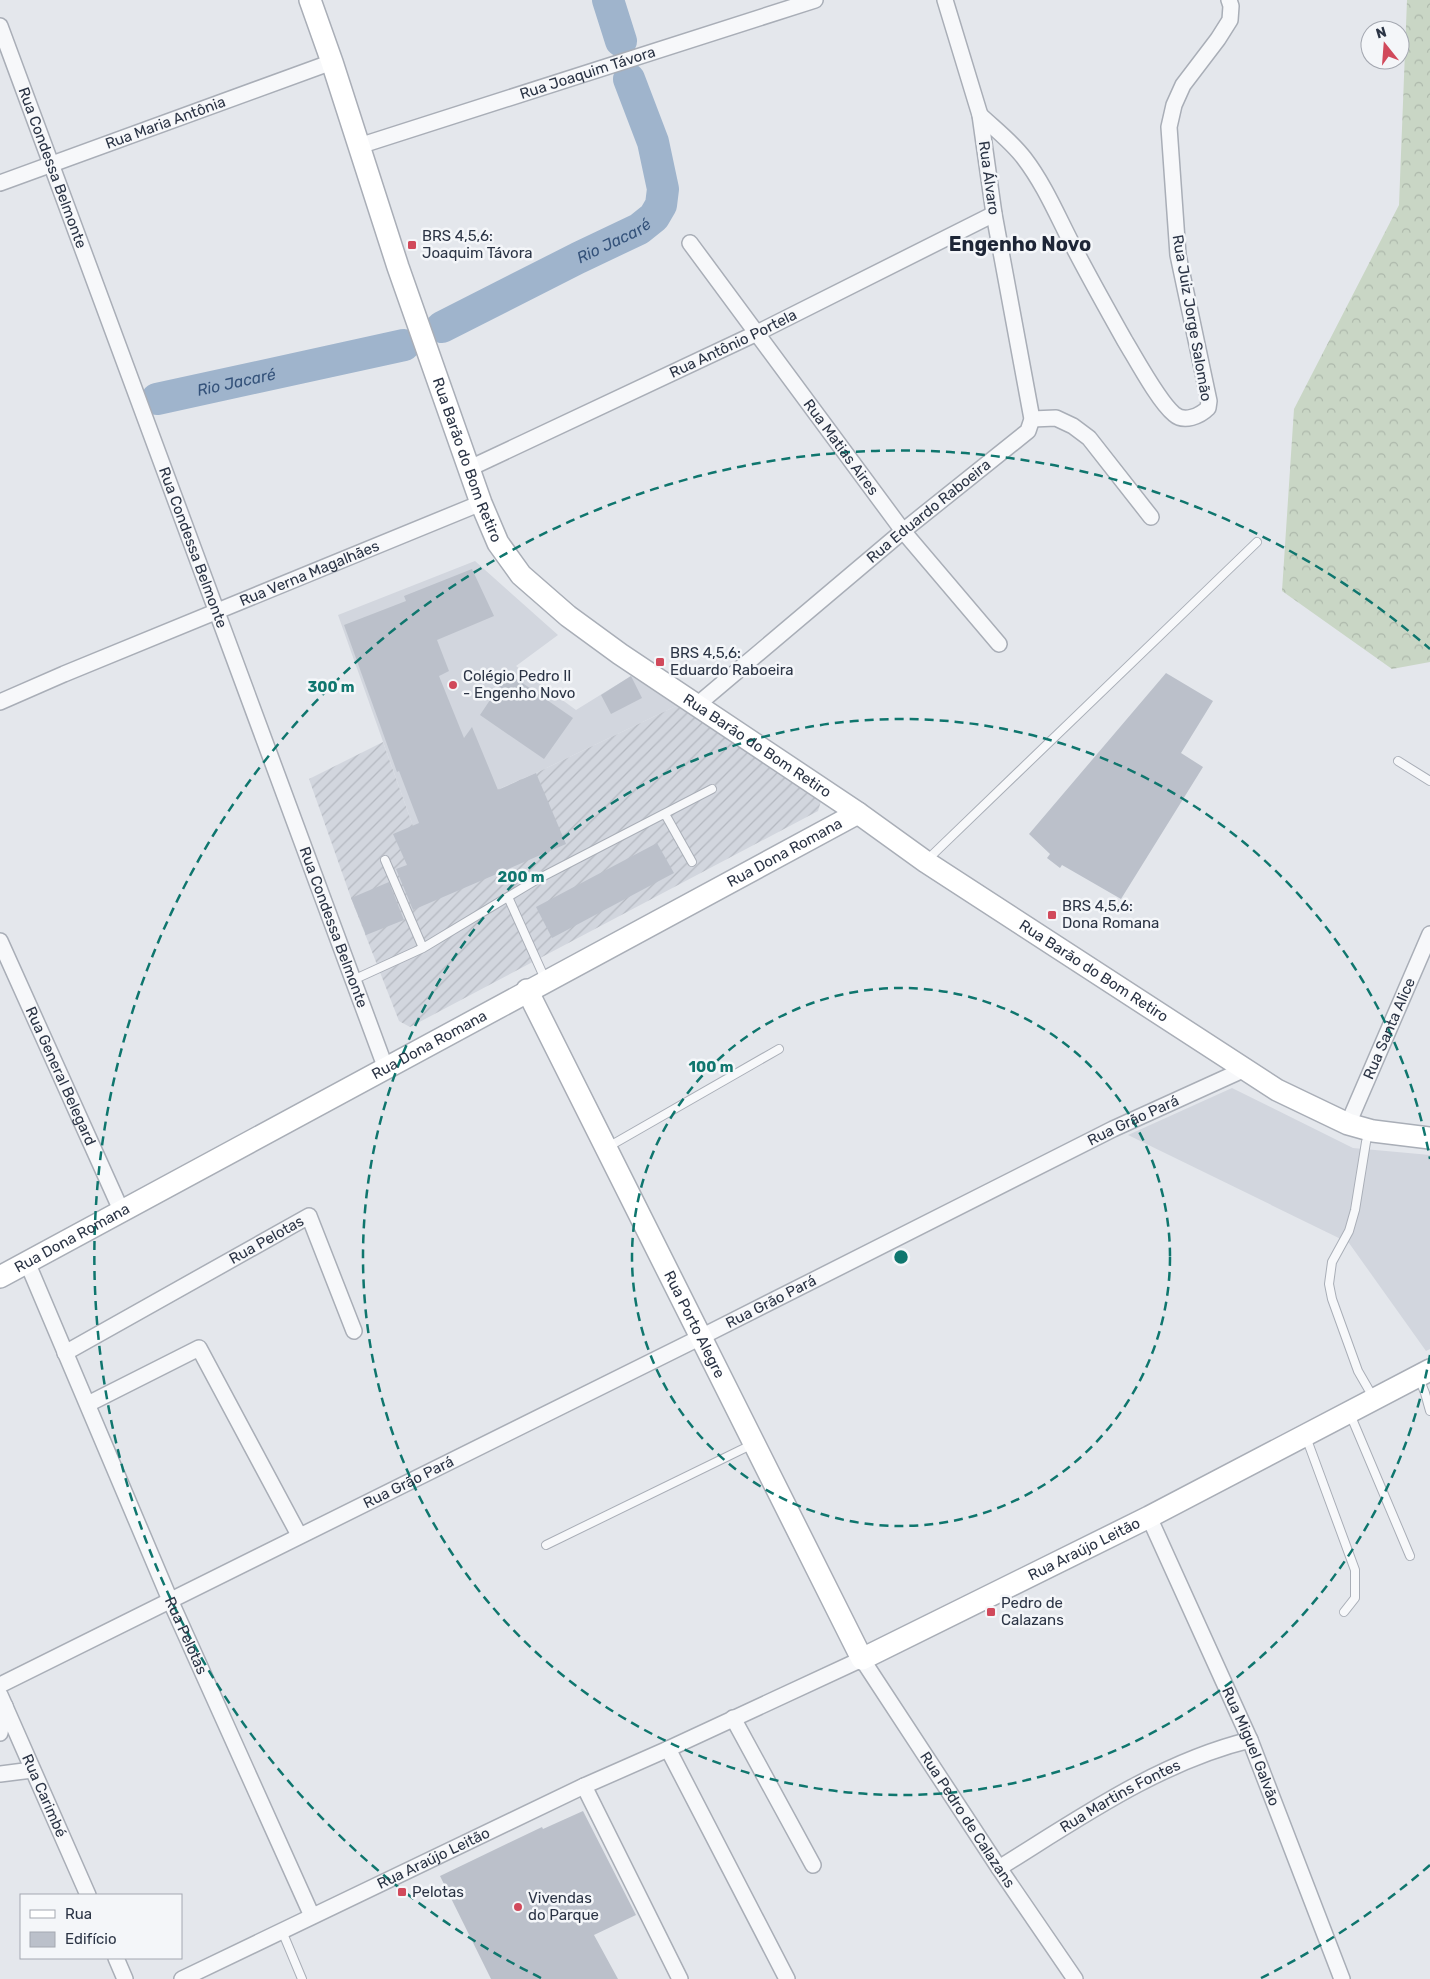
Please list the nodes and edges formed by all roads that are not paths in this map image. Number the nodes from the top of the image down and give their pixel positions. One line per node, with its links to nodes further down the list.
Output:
1 (310, 0): 6 (street, Rua Barão do Bom Retiro)
2 (816, 0): 8 (street, Rua Joaquim Távora)
3 (945, 0): 7 (street, Rua Álvaro)
4 (1229, 0): 7 (street, Rua Juiz Jorge Salomão)
5 (0, 26): 9 (street, Rua Condessa Belmonte)
6 (332, 62): 8 (street, Rua Barão do Bom Retiro); 9 (street, Rua Maria Antônia)
7 (980, 115): 11 (street, Rua Álvaro)
8 (359, 146): 15 (street, Rua Barão do Bom Retiro)
9 (52, 164): 10 (street, Rua Maria Antônia); 20 (street, Rua Condessa Belmonte)
10 (0, 183)
11 (994, 214): 13 (street, Rua Antônio Portela); 14 (street, Rua Álvaro)
12 (690, 243): 13 (street, Rua Matias Aires)
13 (757, 333): 15 (street, Rua Antônio Portela); 18 (street, Rua Matias Aires)
14 (1032, 419): 17 (street); 18 (street, Rua Eduardo Raboeira)
15 (470, 468): 16 (street, Rua Barão do Bom Retiro)
16 (481, 504): 20 (street, Rua Verna Magalhães); 23 (street, Rua Barão do Bom Retiro)
17 (1151, 517)
18 (903, 531): 21 (street, Rua Matias Aires); 23 (street, Rua Eduardo Raboeira)
19 (1257, 542): 31 (lane)
20 (217, 612): 22 (street, Rua Verna Magalhães); 36 (street, Rua Condessa Belmonte)
21 (999, 644)
22 (0, 702)
23 (697, 705): 27 (street, Rua Barão do Bom Retiro)
24 (1398, 761): 25 (lane)
25 (1430, 781)
26 (712, 789): 28 (lane)
27 (858, 813): 31 (street, Rua Barão do Bom Retiro); 37 (street, Rua Dona Romana)
28 (665, 814): 30 (lane); 32 (lane)
29 (385, 860): 35 (lane)
30 (692, 862)
31 (926, 862): 41 (street, Rua Barão do Bom Retiro)
32 (508, 897): 35 (lane); 37 (lane)
33 (1430, 934): 42 (street, Rua Santa Alice)
34 (0, 941): 46 (street, Rua General Belegard)
35 (423, 948): 36 (lane)
36 (353, 980): 40 (street, Rua Condessa Belmonte)
37 (546, 980): 38 (street, Rua Dona Romana)
38 (527, 990): 40 (street, Rua Dona Romana); 45 (street, Rua Porto Alegre)
39 (780, 1049): 45 (lane)
40 (386, 1069): 46 (street, Rua Dona Romana)
41 (1245, 1069): 42 (street, Rua Barão do Bom Retiro); 50 (street, Rua Grão Pará)
42 (1348, 1124): 43 (street, Rua Barão do Bom Retiro)
43 (1370, 1130): 44 (street, Rua Barão do Bom Retiro); 53 (lane)
44 (1430, 1138)
45 (606, 1148): 50 (street, Rua Porto Alegre)
46 (121, 1210): 47 (street, Rua Dona Romana)
47 (27, 1262): 48 (street, Rua Dona Romana); 51 (street, Rua Pelotas)
48 (0, 1277)
49 (354, 1330): 51 (street, Rua Pelotas)
50 (701, 1337): 58 (street, Rua Porto Alegre); 60 (street, Rua Grão Pará)
51 (66, 1353): 54 (street, Rua Pelotas)
52 (1424, 1373): 53 (street, Rua Araújo Leitão); 55 (lane)
53 (1374, 1399): 56 (street, Rua Araújo Leitão)
54 (88, 1404): 60 (street); 63 (street, Rua Pelotas)
55 (1430, 1411)
56 (1349, 1412): 57 (street, Rua Araújo Leitão); 62 (lane)
57 (1305, 1435): 59 (street, Rua Araújo Leitão); 64 (lane)
58 (754, 1444): 61 (lane); 65 (street, Rua Porto Alegre)
59 (1149, 1518): 65 (street, Rua Araújo Leitão); 70 (street, Rua Miguel Galvão)
60 (299, 1535): 63 (street, Rua Grão Pará)
61 (546, 1545)
62 (1410, 1556)
63 (170, 1600): 66 (street, Rua Grão Pará); 78 (street, Rua Pelotas)
64 (1344, 1612)
65 (862, 1659): 68 (street, Rua Araújo Leitão); 76 (street, Rua Pedro de Calazans)
66 (0, 1685)
67 (2, 1701): 69 (street); 72 (street, Rua Carimbé)
68 (733, 1718): 71 (street, Rua Araújo Leitão); 75 (street)
69 (0, 1733)
70 (1250, 1740): 76 (street, Rua Martins Fontes); 87 (street, Rua Miguel Galvão)
71 (668, 1749): 74 (street, Rua Araújo Leitão); 85 (street)
72 (32, 1770): 73 (street); 77 (street, Rua Carimbé)
73 (0, 1774)
74 (584, 1786): 78 (street, Rua Araújo Leitão); 84 (street)
75 (813, 1865)
76 (999, 1868): 86 (street, Rua Pedro de Calazans)
77 (88, 1894)
78 (312, 1916): 79 (street, Rua Araújo Leitão)
79 (282, 1931): 82 (street, Rua Araújo Leitão); 83 (lane)
80 (116, 1959): 81 (street)
81 (125, 1979)
82 (182, 1979)
83 (302, 1979)
84 (680, 1979)
85 (787, 1979)
86 (1075, 1979)
87 (1342, 1979)

